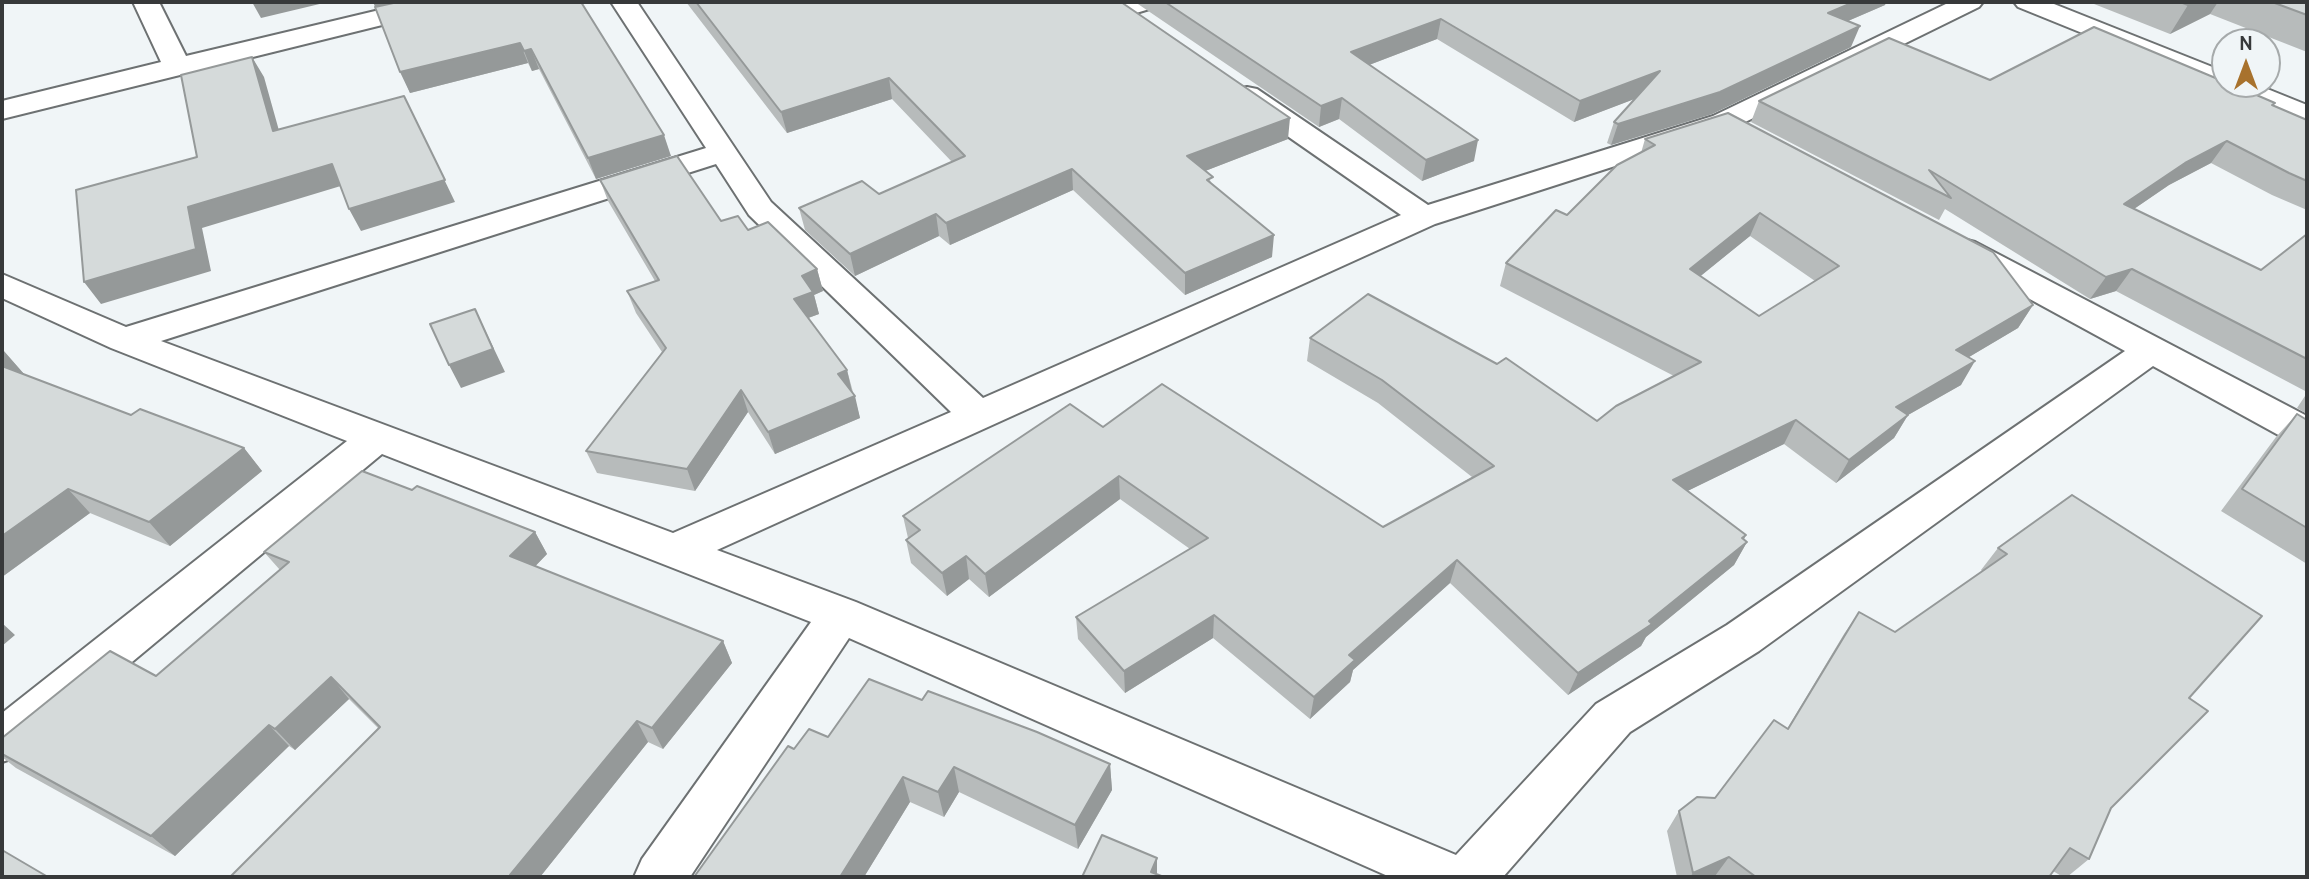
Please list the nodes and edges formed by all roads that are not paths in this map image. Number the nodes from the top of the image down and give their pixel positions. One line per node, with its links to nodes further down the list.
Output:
1 (146, 2): 8 (street)
2 (446, 2): 8 (street)
3 (624, 2): 16 (street)
4 (1970, 2): 14 (street)
5 (2027, 2): 9 (street)
6 (1128, 4): 7 (street)
7 (1156, 32)
8 (177, 66): 12 (street)
9 (2211, 76)
10 (1223, 78): 17 (street)
11 (2265, 98): 13 (street)
12 (2, 110)
13 (2307, 115)
14 (1723, 122): 15 (street); 17 (street)
15 (1759, 142)
16 (722, 153): 20 (street); 22 (street)
17 (1424, 217): 22 (street)
18 (1931, 233): 21 (street)
19 (6, 290): 20 (street)
20 (124, 340): 24 (street)
21 (2152, 349): 23 (street); 30 (street)
22 (977, 415): 25 (street)
23 (2307, 433)
24 (375, 439): 25 (street); 27 (street)
25 (672, 552): 26 (street)
26 (841, 615): 28 (street); 29 (street)
27 (2, 741)
28 (660, 877)
29 (1447, 877)
30 (1470, 877)

